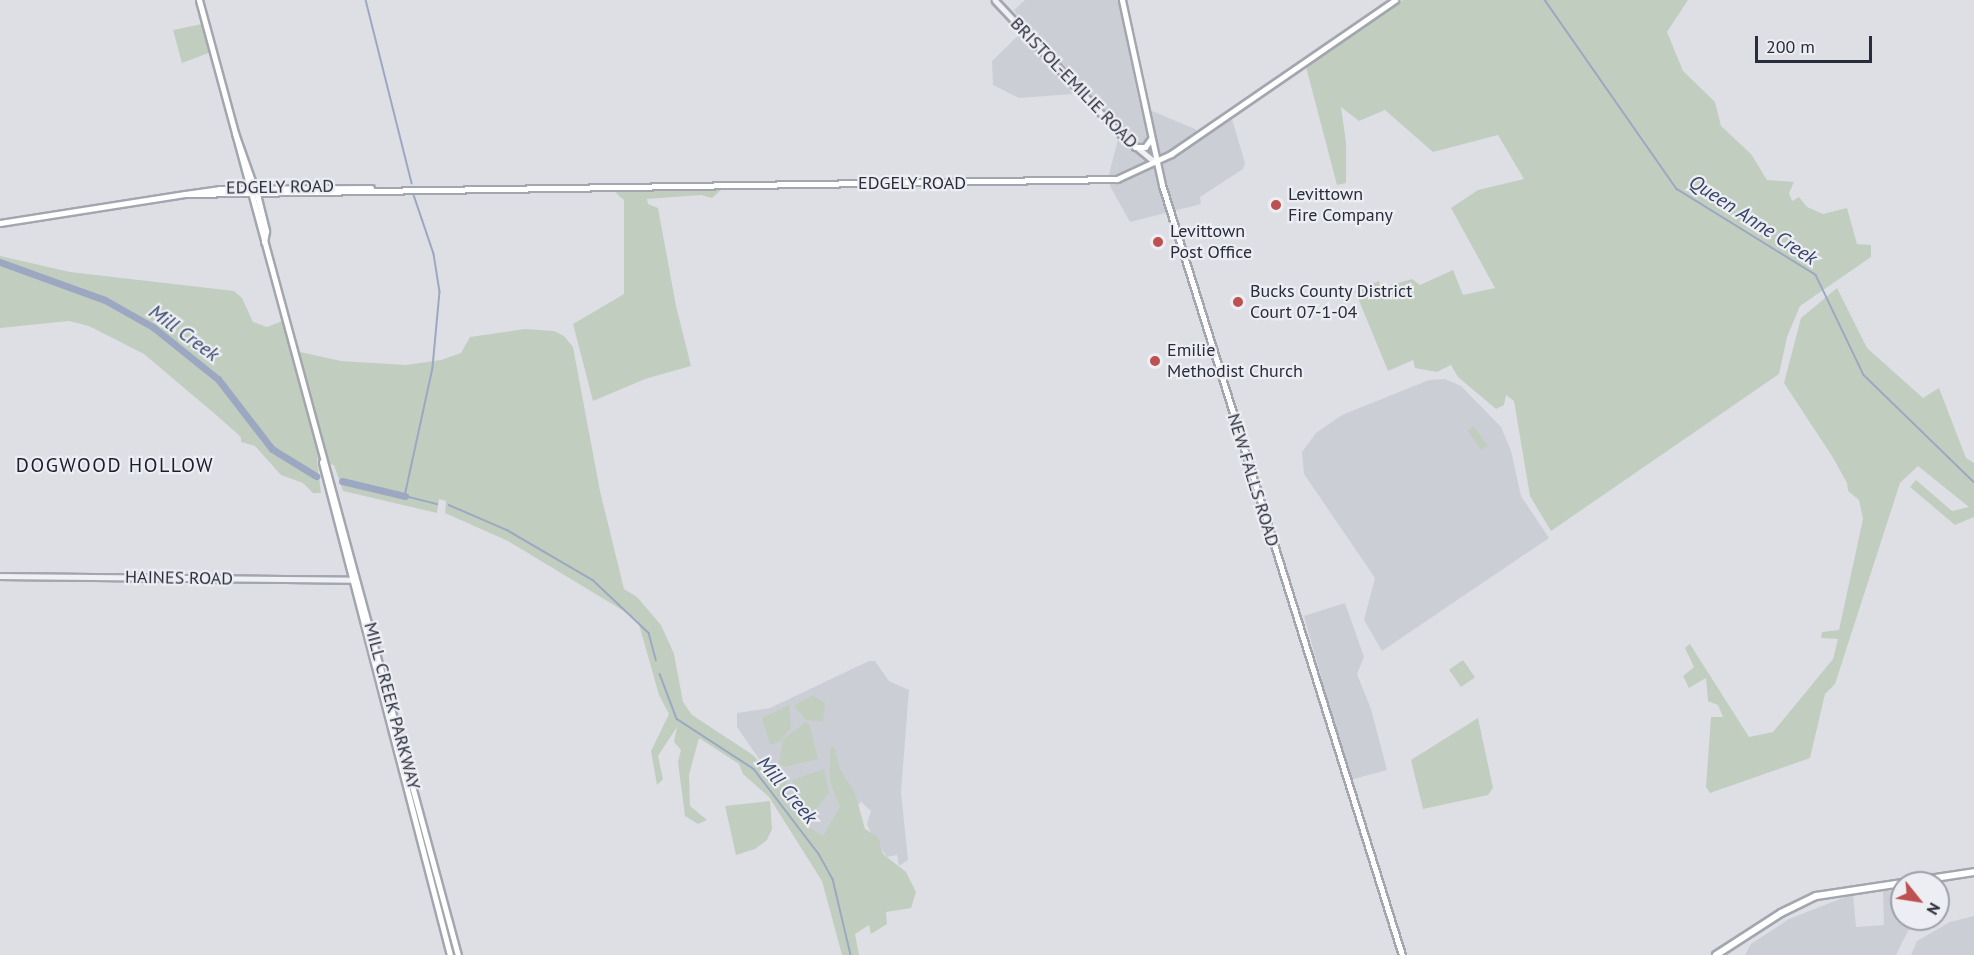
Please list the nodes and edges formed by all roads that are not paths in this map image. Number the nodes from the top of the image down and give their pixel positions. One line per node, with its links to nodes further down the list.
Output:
1 (199, 0): 8 (main road, MILL CREEK PARKWAY)
2 (995, 0): 6 (street, BRISTOL-EMILIE ROAD)
3 (1122, 0): 5 (main road, NEW FALLS ROAD)
4 (1395, 0): 7 (main road, EDGELY ROAD)
5 (1151, 139): 6 (main road); 7 (main road, NEW FALLS ROAD)
6 (1135, 147): 7 (street, BRISTOL-EMILIE ROAD)
7 (1156, 163): 8 (main road, EDGELY ROAD); 17 (main road, NEW FALLS ROAD)
8 (253, 191): 9 (main road, EDGELY ROAD); 10 (main road, MILL CREEK PARKWAY)
9 (0, 223)
10 (322, 458): 12 (main road, MILL CREEK PARKWAY); 13 (main road, MILL CREEK PARKWAY)
11 (0, 576): 12 (street, HAINES ROAD)
12 (350, 580): 13 (street, HAINES ROAD); 15 (main road, MILL CREEK PARKWAY)
13 (358, 580): 16 (main road, MILL CREEK PARKWAY)
14 (1974, 872): 18 (main road)
15 (450, 955)
16 (458, 955)
17 (1402, 955)
18 (1716, 955)

